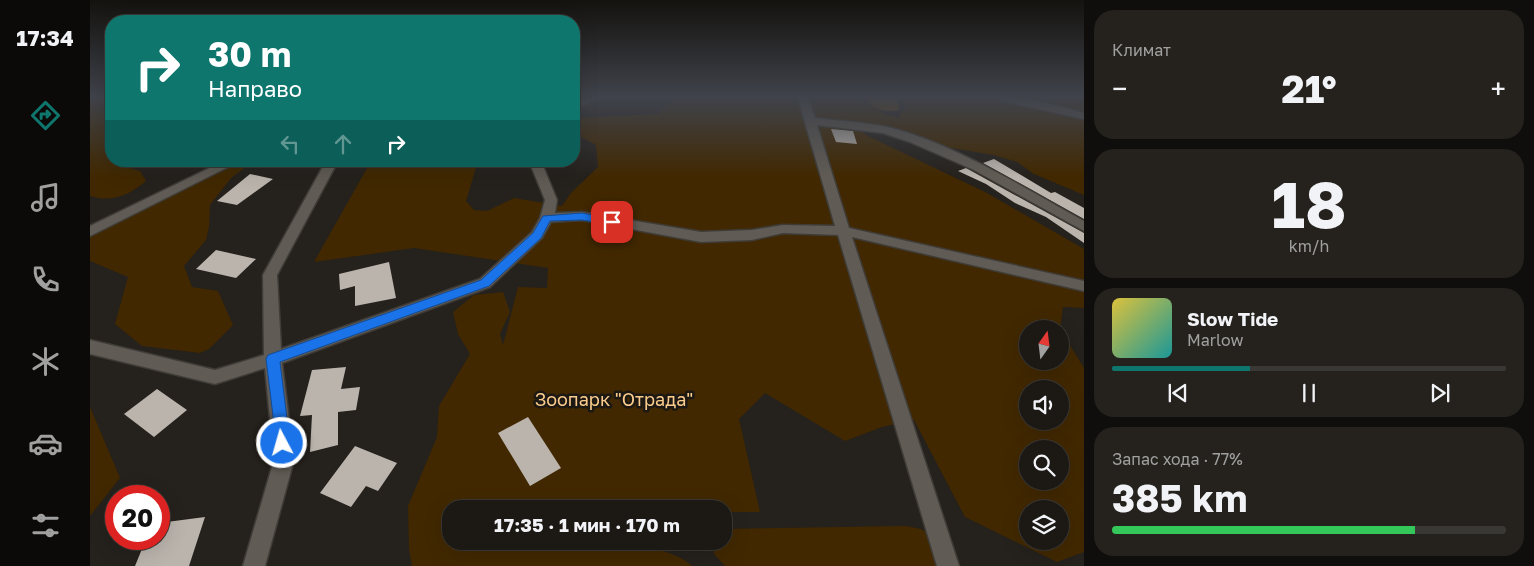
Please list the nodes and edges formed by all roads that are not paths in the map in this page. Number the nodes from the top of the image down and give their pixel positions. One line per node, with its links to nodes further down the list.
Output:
1 (811, 124): 8 (lane)
2 (843, 124): 7 (lane)
3 (222, 167): 9 (lane)
4 (329, 167): 12 (lane)
5 (537, 167): 6 (lane)
6 (546, 218): 8 (lane); 12 (lane)
7 (1084, 227)
8 (844, 231): 10 (lane); 14 (lane)
9 (90, 232)
10 (1084, 286)
11 (90, 347): 12 (lane)
12 (273, 359): 13 (lane)
13 (254, 566)
14 (948, 566)

